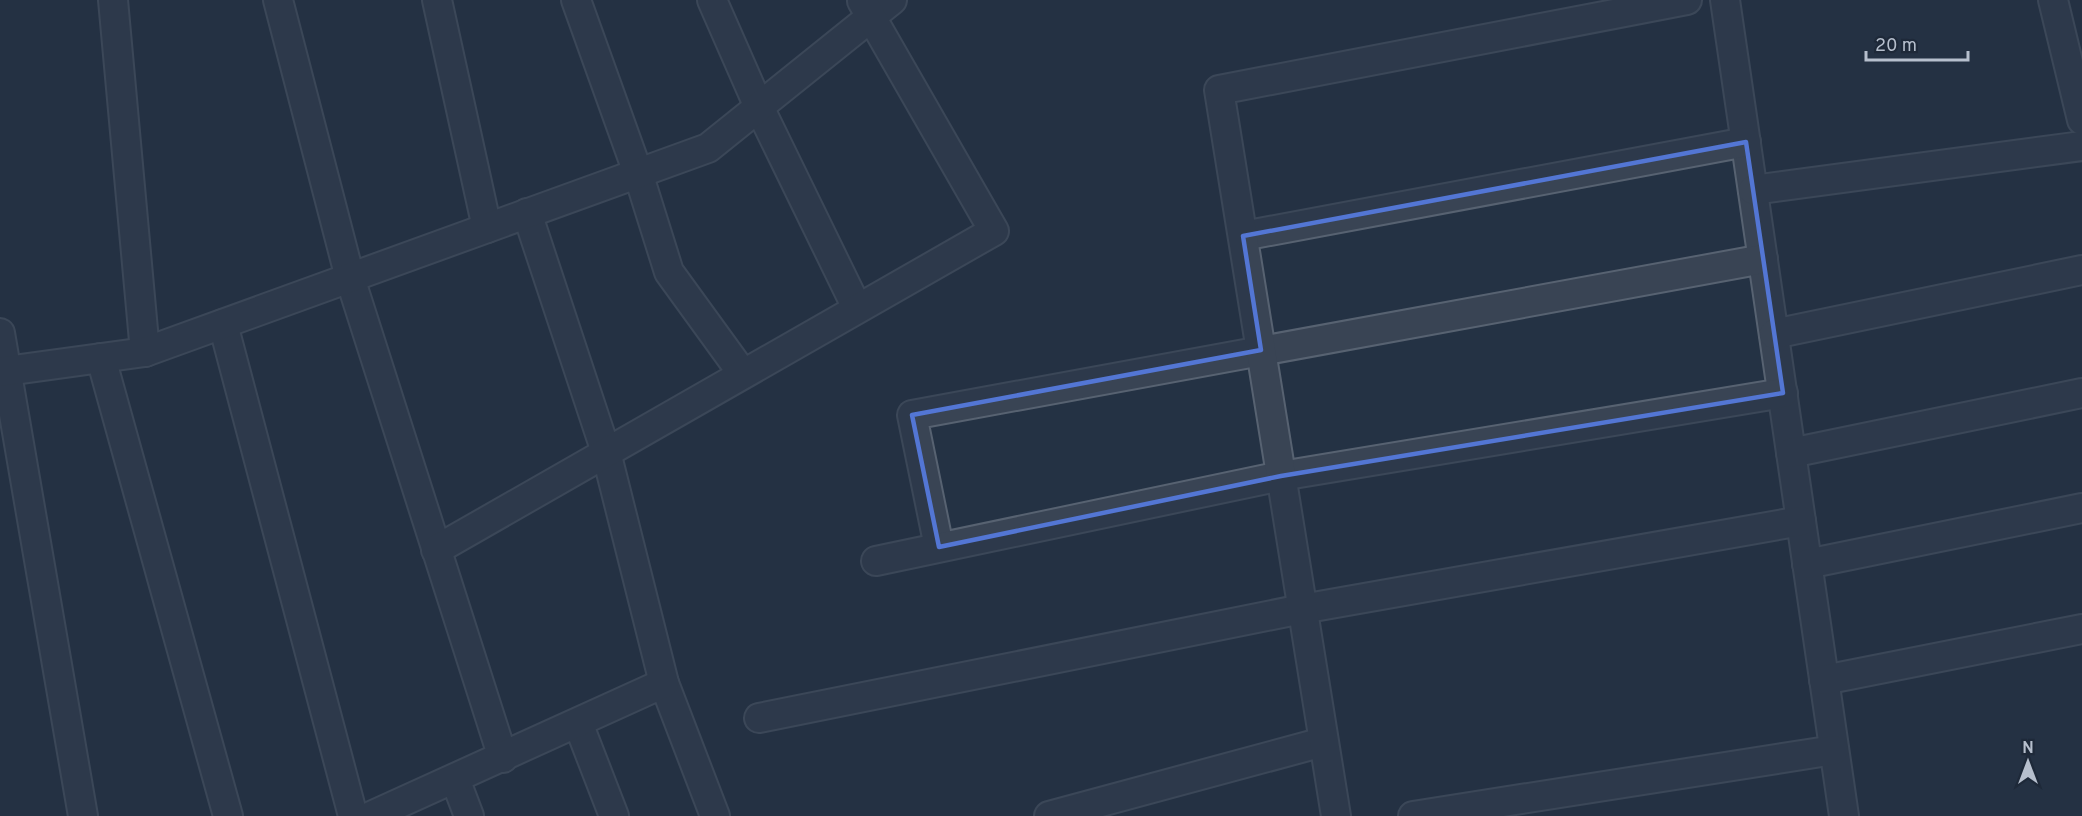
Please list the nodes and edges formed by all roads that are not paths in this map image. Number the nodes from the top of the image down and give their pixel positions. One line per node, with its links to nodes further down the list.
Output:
1 (113, 0): 28 (street)
2 (278, 0): 22 (street)
3 (437, 0): 18 (street)
4 (576, 0): 15 (street)
5 (712, 0): 11 (street)
6 (1687, 0): 19 (street)
7 (1725, 0): 13 (street)
8 (2053, 0): 10 (street)
9 (875, 6): 11 (street); 23 (street)
10 (2073, 37): 12 (street)
11 (759, 107): 15 (street); 23 (street)
12 (2082, 120)
13 (1746, 142): 16 (street); 19 (street)
14 (2082, 146): 16 (street)
15 (638, 173): 17 (street); 31 (street)
16 (1753, 190): 20 (street)
17 (527, 213): 18 (street); 34 (street)
18 (487, 228): 22 (street)
19 (1243, 236): 27 (street)
20 (1763, 259): 26 (street); 27 (street)
21 (2082, 270): 26 (street)
22 (350, 278): 24 (street); 40 (street)
23 (857, 308): 31 (street)
24 (223, 324): 28 (street); 55 (street)
25 (0, 333): 30 (street)
26 (1774, 334): 32 (street)
27 (1261, 350): 36 (street); 39 (street)
28 (145, 352): 29 (street)
29 (101, 358): 30 (street); 54 (street)
30 (2, 372): 53 (street)
31 (743, 374): 34 (street)
32 (1783, 393): 35 (street); 36 (street)
33 (2082, 393): 35 (street)
34 (606, 452): 40 (street); 46 (street)
35 (1791, 453): 38 (street)
36 (1281, 476): 39 (street); 43 (street)
37 (2082, 508): 42 (street)
38 (1801, 521): 42 (street); 43 (street)
39 (939, 548): 41 (street)
40 (436, 550): 51 (street)
41 (876, 561)
42 (1807, 564): 45 (street)
43 (1302, 609): 47 (street); 49 (street)
44 (2082, 629): 45 (street)
45 (1824, 680): 50 (street)
46 (664, 683): 48 (street); 59 (street)
47 (759, 718)
48 (578, 723): 51 (street); 58 (street)
49 (1323, 742): 60 (street); 61 (street)
50 (1834, 750): 62 (street); 63 (street)
51 (503, 758): 52 (street)
52 (455, 779): 56 (street); 57 (street)
53 (83, 816)
54 (228, 816)
55 (353, 816)
56 (371, 816)
57 (469, 816)
58 (614, 816)
59 (715, 816)
60 (1049, 816)
61 (1336, 816)
62 (1413, 816)
63 (1844, 816)

